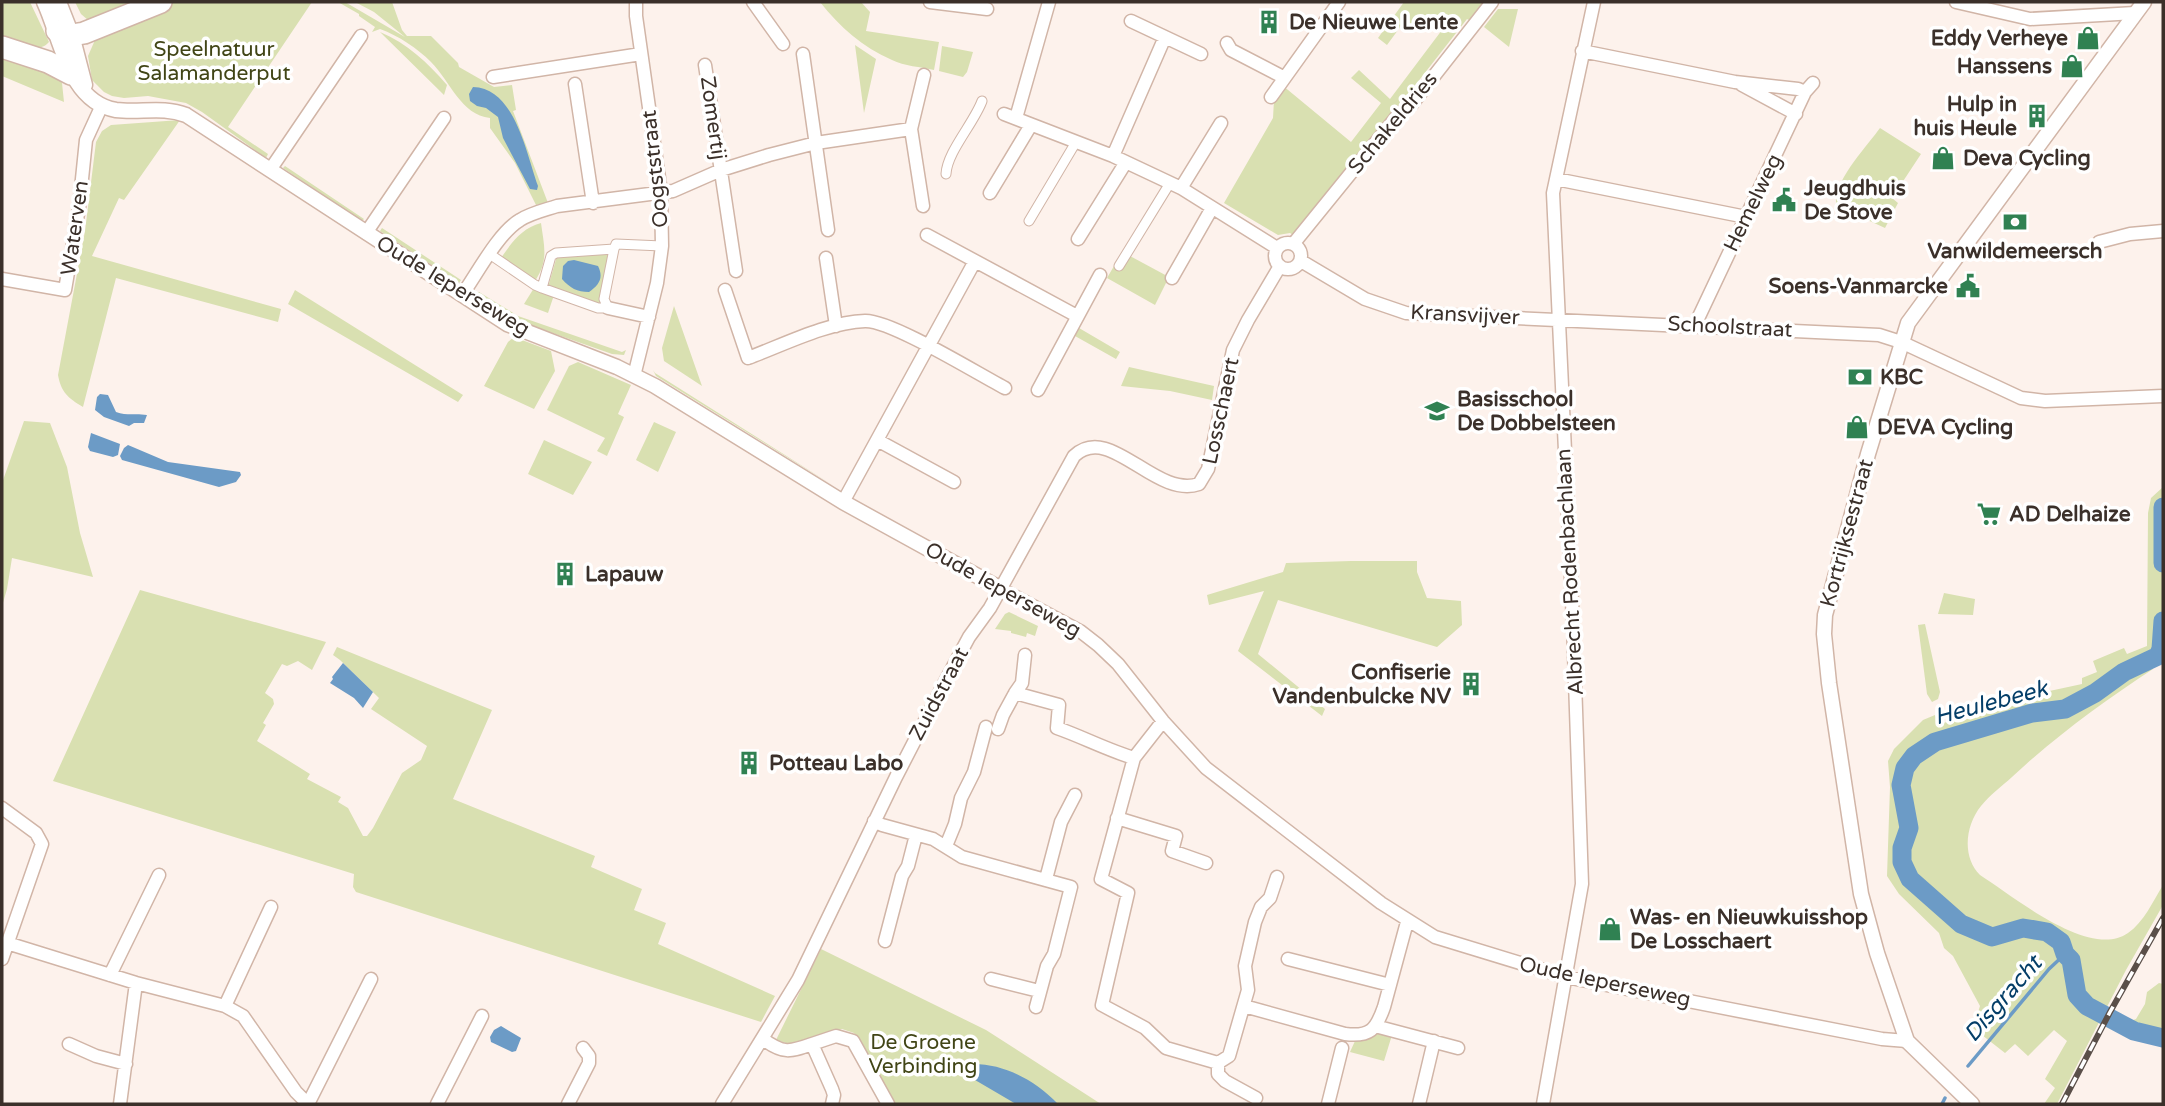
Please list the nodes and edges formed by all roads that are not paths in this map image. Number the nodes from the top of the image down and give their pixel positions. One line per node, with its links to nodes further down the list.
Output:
1 (44, 2): 15 (street)
2 (58, 2): 15 (street)
3 (161, 2): 15 (highway)
4 (636, 2): 22 (street, Oogststraat)
5 (753, 2): 19 (street)
6 (930, 2): 13 (street)
7 (1049, 2): 39 (street)
8 (1339, 2): 29 (street)
9 (1492, 2): 63 (street, Schakeldries)
10 (1594, 2): 21 (street, Albrecht Rodenbachlaan)
11 (1956, 2): 12 (street)
12 (2140, 8): 86 (street, Kortrijksestraat)
13 (987, 9)
14 (1131, 21): 17 (street)
15 (65, 34): 25 (highway); 27 (street); 34 (street)
16 (361, 36): 45 (street)
17 (1165, 37): 24 (street); 43 (street)
18 (1227, 43): 29 (street)
19 (783, 44)
20 (2, 47): 25 (highway)
21 (1583, 51): 31 (street); 48 (street, Albrecht Rodenbachlaan)
22 (641, 54): 30 (street); 50 (street, Oogststraat)
23 (803, 54): 42 (street)
24 (1201, 54)
25 (29, 56): 27 (highway)
26 (705, 65): 46 (street, Zomertij)
27 (71, 74): 34 (street)
28 (924, 75): 40 (street)
29 (1283, 77): 33 (street)
30 (493, 78)
31 (1735, 82): 36 (street); 36 (street, Hemelweg)
32 (575, 84): 52 (street)
33 (1270, 97)
34 (98, 101): 45 (street, Oude Ieperseweg); 76 (street, Waterven)
35 (982, 101): 47 (street)
36 (1796, 114): 55 (street, Hemelweg)
37 (444, 118): 59 (street)
38 (1221, 123): 49 (street)
39 (1031, 125): 41 (street); 51 (street)
40 (911, 129): 42 (street, Zomertij); 53 (street)
41 (1076, 142): 43 (street); 56 (street)
42 (816, 143): 46 (street, Zomertij); 57 (street)
43 (1113, 156): 44 (street)
44 (1126, 162): 49 (street); 61 (street)
45 (270, 170): 59 (street, Oude Ieperseweg)
46 (721, 170): 50 (street, Zomertij); 73 (street, Zomertij)
47 (946, 174)
48 (1556, 179): 55 (street); 83 (street, Albrecht Rodenbachlaan)
49 (1176, 185): 54 (street); 71 (street)
50 (660, 192): 52 (street, Zomertij); 64 (street, Oogststraat)
51 (990, 193)
52 (593, 202): 67 (street, Zomertij)
53 (923, 206)
54 (1212, 208): 66 (street); 75 (street)
55 (1746, 217): 84 (street, Hemelweg)
56 (1029, 221)
57 (828, 230)
58 (2163, 231): 62 (street)
59 (366, 233): 79 (street, Oude Ieperseweg)
60 (927, 235): 69 (street)
61 (1078, 239)
62 (2099, 242)
63 (1294, 243): 66 (street); 70 (street)
64 (662, 246): 65 (street); 82 (street, Oogststraat)
65 (614, 248): 77 (street); 80 (street)
66 (1277, 248): 72 (street)
67 (491, 254): 77 (street); 79 (street, Zomertij)
68 (825, 258): 85 (street)
69 (975, 261): 81 (street); 87 (street)
70 (1301, 261): 72 (street); 83 (street, Kransvijver)
71 (1119, 266)
72 (1280, 266): 95 (street, Losschaert)
73 (736, 271)
74 (1100, 275): 81 (street)
75 (1172, 278)
76 (2, 279)
77 (542, 288): 80 (street)
78 (725, 290): 85 (street)
79 (462, 295): 88 (street, Oude Ieperseweg)
80 (608, 308): 82 (street)
81 (1077, 316): 90 (street)
82 (649, 317): 88 (street, Oogststraat)
83 (1558, 320): 84 (street, Schoolstraat); 117 (street, Albrecht Rodenbachlaan)
84 (1695, 325): 86 (street, Schoolstraat)
85 (836, 326): 87 (street)
86 (1901, 342): 91 (street, Schoolstraat); 131 (street, Kortrijksestraat)
87 (928, 347): 89 (street); 92 (street)
88 (634, 376): 94 (street, Oude Ieperseweg)
89 (1005, 388)
90 (1038, 390)
91 (2163, 396)
92 (877, 440): 93 (street); 94 (street)
93 (954, 482)
94 (843, 502): 95 (street, Oude Ieperseweg)
95 (1001, 589): 98 (street, Oude Ieperseweg); 103 (street, Zuidstraat)
96 (1026, 655): 97 (street)
97 (1015, 693): 99 (street); 105 (street)
98 (1163, 721): 99 (street); 111 (street, Oude Ieperseweg)
99 (1134, 758): 102 (street)
100 (1075, 795): 109 (street)
101 (2, 808): 113 (street)
102 (1117, 818): 106 (street); 137 (street)
103 (874, 821): 104 (street); 128 (street, Zuidstraat)
104 (916, 835): 105 (street); 112 (street)
105 (946, 846): 109 (street)
106 (1206, 863)
107 (159, 875): 116 (street)
108 (1277, 877): 124 (street)
109 (1046, 879): 122 (street)
110 (271, 907): 123 (street)
111 (1407, 922): 117 (street, Oude Ieperseweg); 121 (street)
112 (885, 941)
113 (7, 943): 114 (street); 116 (street)
114 (2, 959)
115 (1288, 959): 121 (street)
116 (110, 975): 120 (street)
117 (1566, 977): 131 (street, Oude Ieperseweg); 149 (street, Albrecht Rodenbachlaan)
118 (371, 979): 142 (street)
119 (992, 979): 122 (street)
120 (136, 983): 123 (street); 136 (street)
121 (1390, 985): 127 (street)
122 (1040, 991): 125 (street)
123 (225, 1006): 142 (street)
124 (1244, 1006): 129 (street); 137 (street)
125 (1036, 1007)
126 (482, 1016): 143 (street)
127 (1375, 1026): 129 (street); 130 (street)
128 (763, 1039): 133 (street); 145 (street, Zuidstraat)
129 (1344, 1041): 147 (street)
130 (1434, 1041): 135 (street); 148 (street)
131 (1907, 1041): 140 (street, Kortrijksestraat)
132 (69, 1044): 136 (street)
133 (812, 1044): 139 (street); 146 (street)
134 (583, 1048): 144 (street)
135 (1458, 1048)
136 (125, 1063): 141 (street)
137 (1218, 1063): 138 (street)
138 (1256, 1098)
139 (837, 1101)
140 (1966, 1102)
141 (120, 1104)
142 (308, 1104)
143 (437, 1104)
144 (568, 1104)
145 (722, 1104)
146 (888, 1104)
147 (1328, 1104)
148 (1419, 1104)
149 (1543, 1104)

